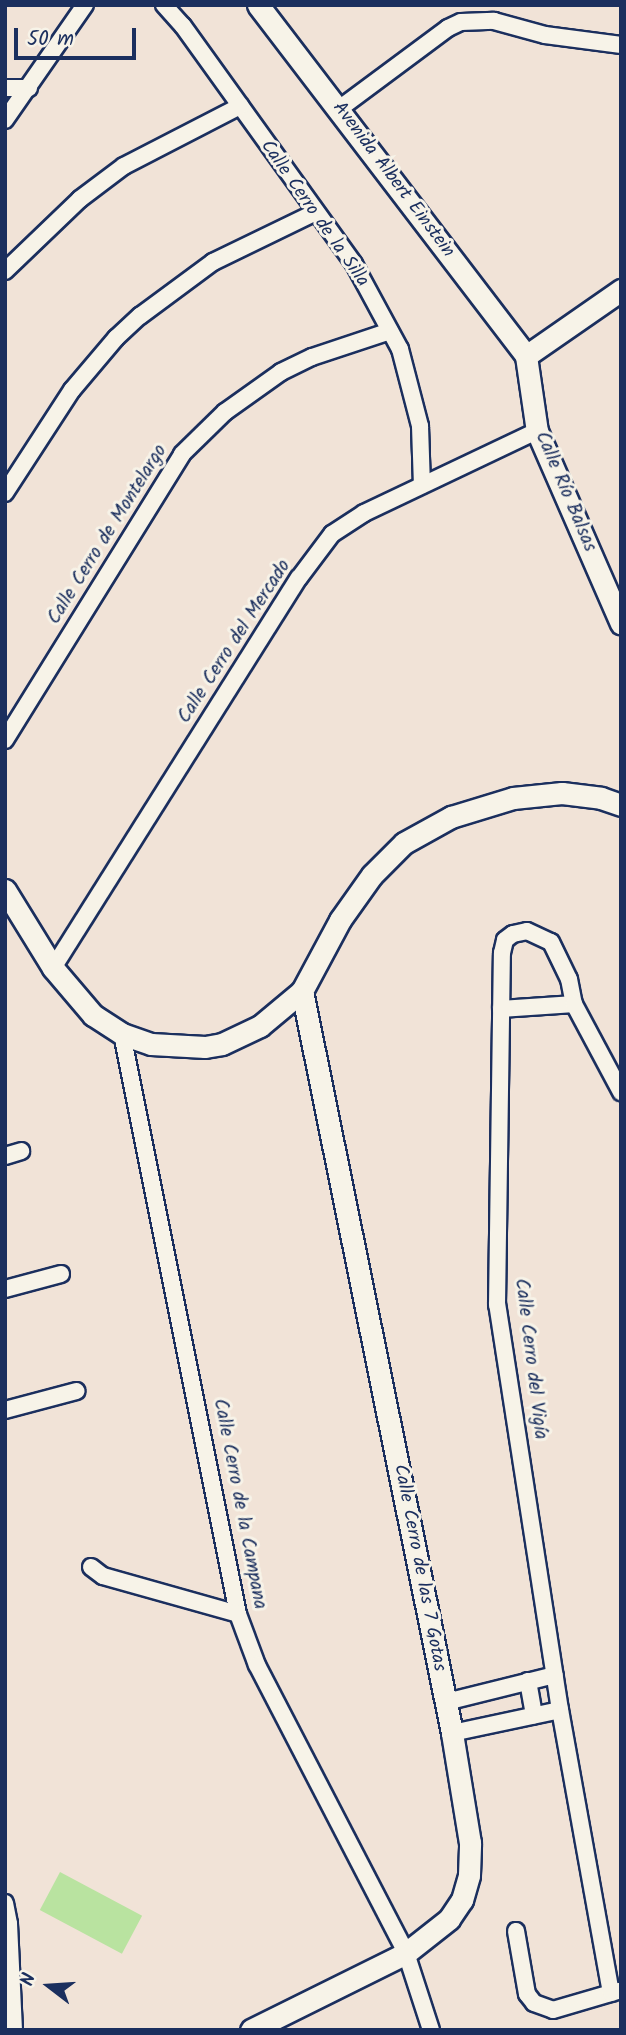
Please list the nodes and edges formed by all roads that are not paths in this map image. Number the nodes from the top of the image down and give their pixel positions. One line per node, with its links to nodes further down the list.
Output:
1 (85, 5): 6 (street)
2 (164, 5): 7 (street, Calle Cerro de la Silla)
3 (267, 10): 8 (street, Avenida Albert Einstein)
4 (621, 45): 8 (street)
5 (5, 88): 6 (street)
6 (29, 88): 9 (street)
7 (240, 106): 10 (street, Calle Cerro de la Silla); 11 (street)
8 (339, 109): 14 (street, Avenida Albert Einstein)
9 (5, 120)
10 (314, 213): 13 (street, Calle Cerro de la Silla); 17 (street)
11 (5, 271)
12 (621, 290): 14 (street)
13 (390, 331): 16 (street, Calle Cerro de la Silla); 19 (street, Calle Cerro de Montelargo)
14 (526, 356): 15 (street, Calle Río Balsas)
15 (537, 431): 16 (street, Calle Cerro del Mercado); 18 (street, Calle Río Balsas)
16 (422, 485): 22 (street, Calle Cerro del Mercado)
17 (5, 493)
18 (621, 623)
19 (5, 740)
20 (621, 805): 23 (street)
21 (5, 890): 22 (street)
22 (53, 968): 26 (street)
23 (302, 991): 26 (street); 36 (street, Calle Cerro de las 7 Gotas)
24 (574, 1004): 25 (street); 25 (street, Calle Cerro del Vigía); 27 (street, Calle Cerro del Vigía)
25 (502, 1009): 34 (street, Calle Cerro del Vigía)
26 (122, 1034): 33 (street, Calle Cerro de la Campana)
27 (621, 1092)
28 (61, 1274): 29 (street)
29 (5, 1289)
30 (77, 1391): 31 (street)
31 (5, 1410)
32 (91, 1567): 33 (street)
33 (238, 1614): 42 (street, Calle Cerro de la Campana)
34 (555, 1675): 35 (street); 37 (street, Calle Cerro del Vigía)
35 (527, 1681): 36 (street); 38 (street)
36 (446, 1702): 39 (street, Calle Cerro de las 7 Gotas)
37 (561, 1710): 38 (street); 43 (street, Calle Cerro del Vigía)
38 (534, 1714): 39 (street)
39 (452, 1733): 42 (street, Calle Cerro de las 7 Gotas)
40 (5, 1903): 44 (street)
41 (516, 1931): 43 (street, Calle Cerro del Vigía)
42 (406, 1953): 45 (street, Calle Cerro de las 7 Gotas); 46 (street, Calle Cerro de la Campana)
43 (616, 1992)
44 (14, 2030)
45 (251, 2030)
46 (431, 2030)

